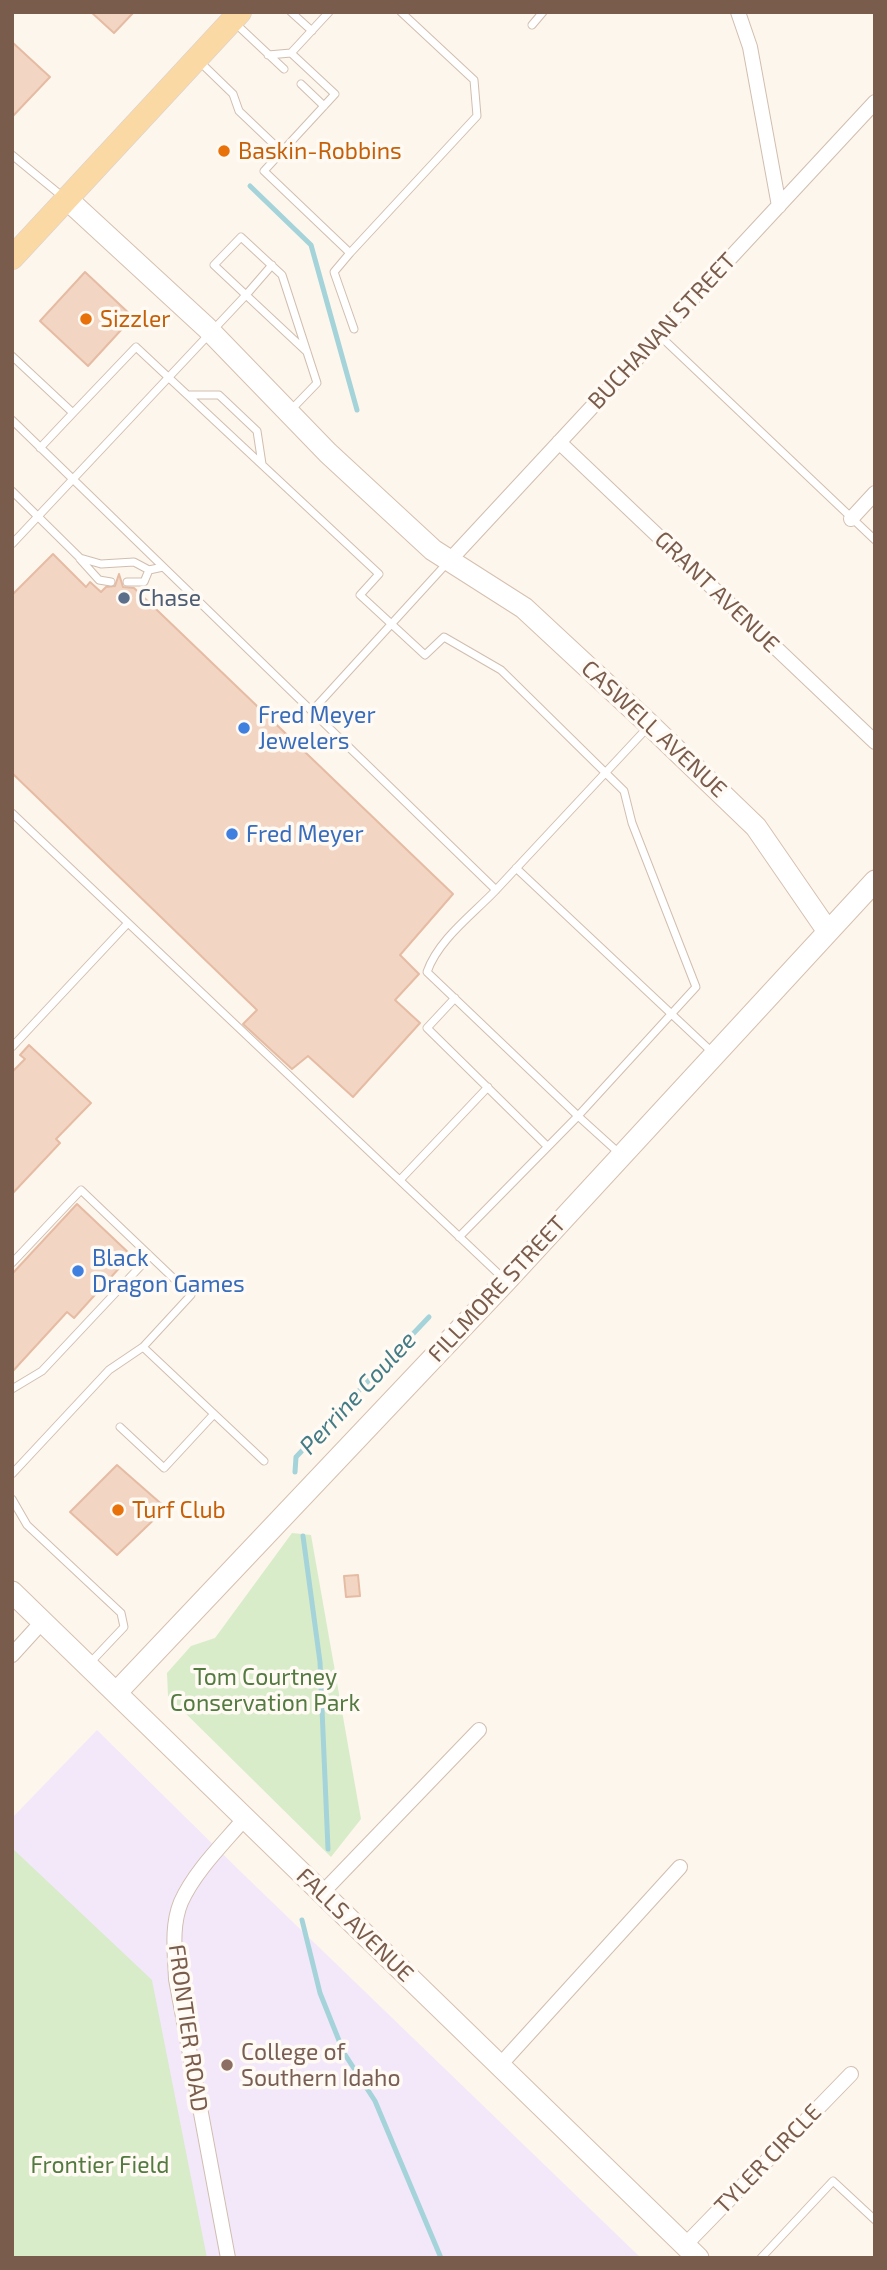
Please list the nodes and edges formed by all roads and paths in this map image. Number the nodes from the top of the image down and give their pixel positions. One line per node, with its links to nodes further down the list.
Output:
1 (291, 12): 8 (lane)
2 (329, 12): 8 (lane)
3 (401, 12): 20 (lane)
4 (543, 12): 7 (lane)
5 (738, 12): 19 (street)
6 (236, 16): 10 (lane); 11 (main road)
7 (532, 25)
8 (312, 31): 9 (lane)
9 (291, 53): 10 (lane); 15 (lane)
10 (268, 55): 12 (lane)
11 (197, 59): 16 (lane); 18 (main road)
12 (284, 69)
13 (300, 84): 15 (lane)
14 (875, 102): 19 (street, BUCHANAN STREET)
15 (324, 106): 16 (lane)
16 (282, 152): 20 (lane)
17 (14, 158): 18 (lane)
18 (67, 199): 21 (main road); 25 (street, CASWELL AVENUE)
19 (779, 206): 26 (street, BUCHANAN STREET)
20 (351, 253): 24 (lane)
21 (12, 258)
22 (272, 265): 23 (lane); 23 (lane); 27 (lane)
23 (246, 295): 25 (lane); 27 (lane)
24 (354, 329)
25 (211, 332): 29 (lane); 31 (street, CASWELL AVENUE)
26 (659, 335): 34 (street, BUCHANAN STREET); 41 (lane)
27 (307, 353): 31 (lane)
28 (12, 356): 32 (lane)
29 (169, 377): 30 (lane); 32 (lane); 37 (lane)
30 (188, 395): 36 (lane); 36 (lane)
31 (289, 412): 45 (street, CASWELL AVENUE)
32 (73, 414): 35 (lane)
33 (12, 420): 35 (lane)
34 (559, 442): 45 (street, BUCHANAN STREET); 53 (street, GRANT AVENUE)
35 (40, 447): 37 (lane)
36 (262, 465): 50 (lane)
37 (73, 479): 40 (lane); 46 (lane)
38 (12, 491): 40 (lane)
39 (875, 493): 41 (street)
40 (39, 516): 43 (lane); 44 (lane)
41 (852, 519): 42 (lane)
42 (875, 540)
43 (12, 544)
44 (80, 558): 47 (lane); 48 (lane)
45 (449, 561): 50 (lane); 52 (street, CASWELL AVENUE)
46 (163, 567): 47 (lane); 51 (lane)
47 (149, 570): 49 (lane)
48 (111, 582)
49 (127, 582)
50 (391, 624): 51 (lane); 54 (lane)
51 (312, 711): 58 (lane)
52 (650, 724): 54 (lane); 60 (street, CASWELL AVENUE)
53 (875, 742)
54 (606, 772): 56 (lane); 62 (lane)
55 (12, 813): 59 (lane)
56 (516, 868): 58 (lane); 62 (lane)
57 (875, 881): 60 (street, FILLMORE STREET)
58 (496, 890): 61 (lane)
59 (128, 923): 63 (lane); 69 (lane)
60 (827, 930): 64 (street, FILLMORE STREET)
61 (454, 998): 65 (lane); 66 (lane)
62 (671, 1014): 64 (lane); 66 (lane)
63 (12, 1047)
64 (713, 1054): 68 (street, FILLMORE STREET)
65 (488, 1087): 67 (lane); 69 (lane)
66 (578, 1115): 67 (lane); 68 (lane)
67 (547, 1146): 70 (lane)
68 (621, 1155): 73 (street, FILLMORE STREET)
69 (400, 1180): 70 (lane)
70 (459, 1237): 73 (lane)
71 (150, 1256): 72 (lane); 74 (lane); 75 (lane)
72 (12, 1263)
73 (506, 1281): 86 (street, FILLMORE STREET)
74 (143, 1347): 76 (lane); 79 (lane)
75 (12, 1390)
76 (214, 1414): 77 (lane); 78 (lane)
77 (120, 1427)
78 (264, 1461)
79 (12, 1474)
80 (12, 1499): 81 (lane)
81 (15, 1512): 85 (lane)
82 (12, 1592): 83 (street, FALLS AVENUE)
83 (42, 1622): 84 (street); 85 (street, FALLS AVENUE)
84 (12, 1655)
85 (88, 1666): 86 (street, FALLS AVENUE)
86 (116, 1693): 88 (street, FALLS AVENUE)
87 (479, 1730): 90 (street)
88 (245, 1818): 90 (street, FALLS AVENUE); 95 (street, FRONTIER ROAD)
89 (680, 1867): 91 (street)
90 (322, 1893): 91 (street, FALLS AVENUE)
91 (500, 2065): 94 (street, FALLS AVENUE)
92 (851, 2074): 94 (street, TYLER CIRCLE)
93 (875, 2220): 96 (lane)
94 (692, 2251)
95 (228, 2258)
96 (761, 2258)

